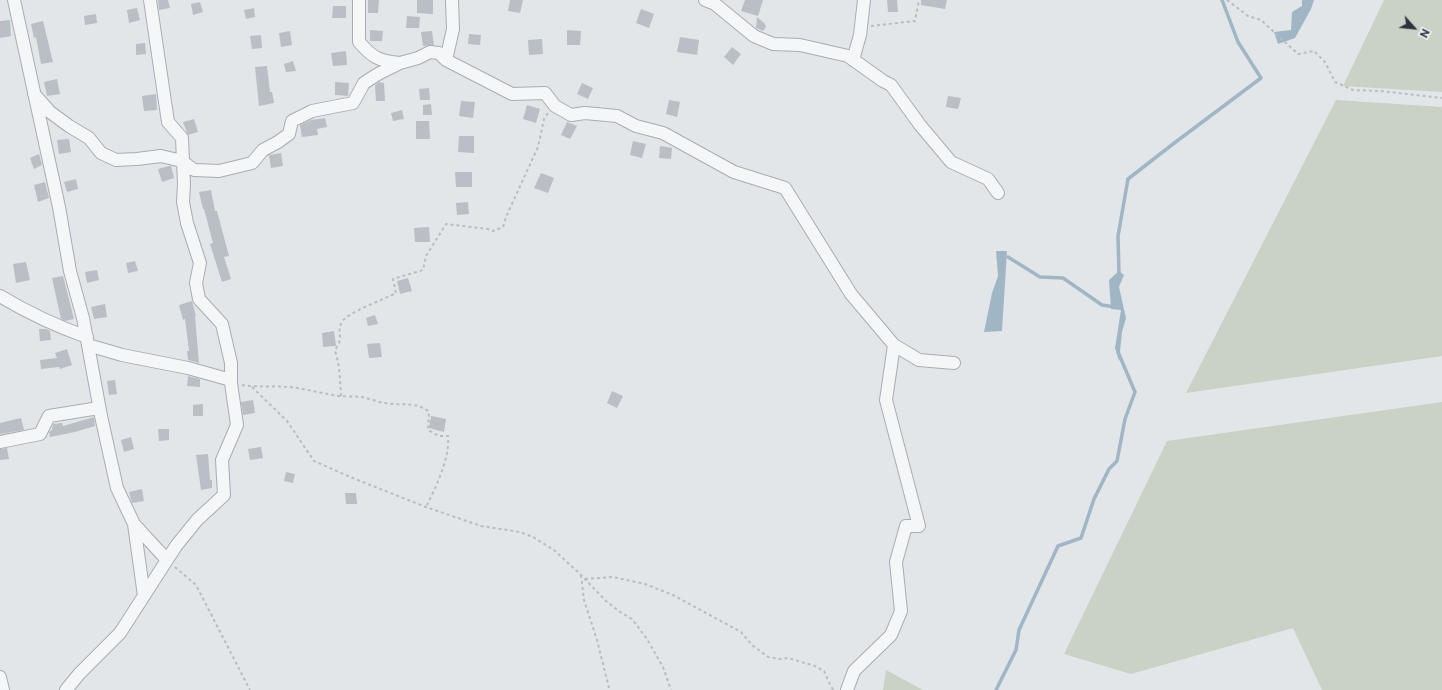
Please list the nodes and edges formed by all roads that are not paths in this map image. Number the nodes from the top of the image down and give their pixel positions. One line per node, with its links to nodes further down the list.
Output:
1 (14, 0): 10 (street)
2 (150, 0): 11 (street)
3 (359, 0): 9 (street)
4 (452, 0): 7 (street)
5 (705, 0): 8 (street)
6 (864, 0): 8 (street)
7 (446, 60): 9 (street); 15 (street)
8 (853, 60): 12 (street)
9 (400, 63): 11 (street)
10 (34, 94): 11 (street); 14 (street)
11 (182, 161): 17 (street)
12 (998, 193)
13 (0, 296): 14 (street)
14 (87, 341): 17 (street); 18 (street)
15 (894, 345): 16 (street); 26 (street)
16 (954, 363)
17 (231, 381): 21 (street)
18 (99, 408): 19 (street); 20 (street)
19 (0, 442)
20 (134, 524): 21 (street); 22 (street)
21 (167, 560): 22 (street)
22 (144, 596): 25 (street)
23 (0, 677): 24 (street)
24 (3, 690)
25 (66, 690)
26 (847, 690)

